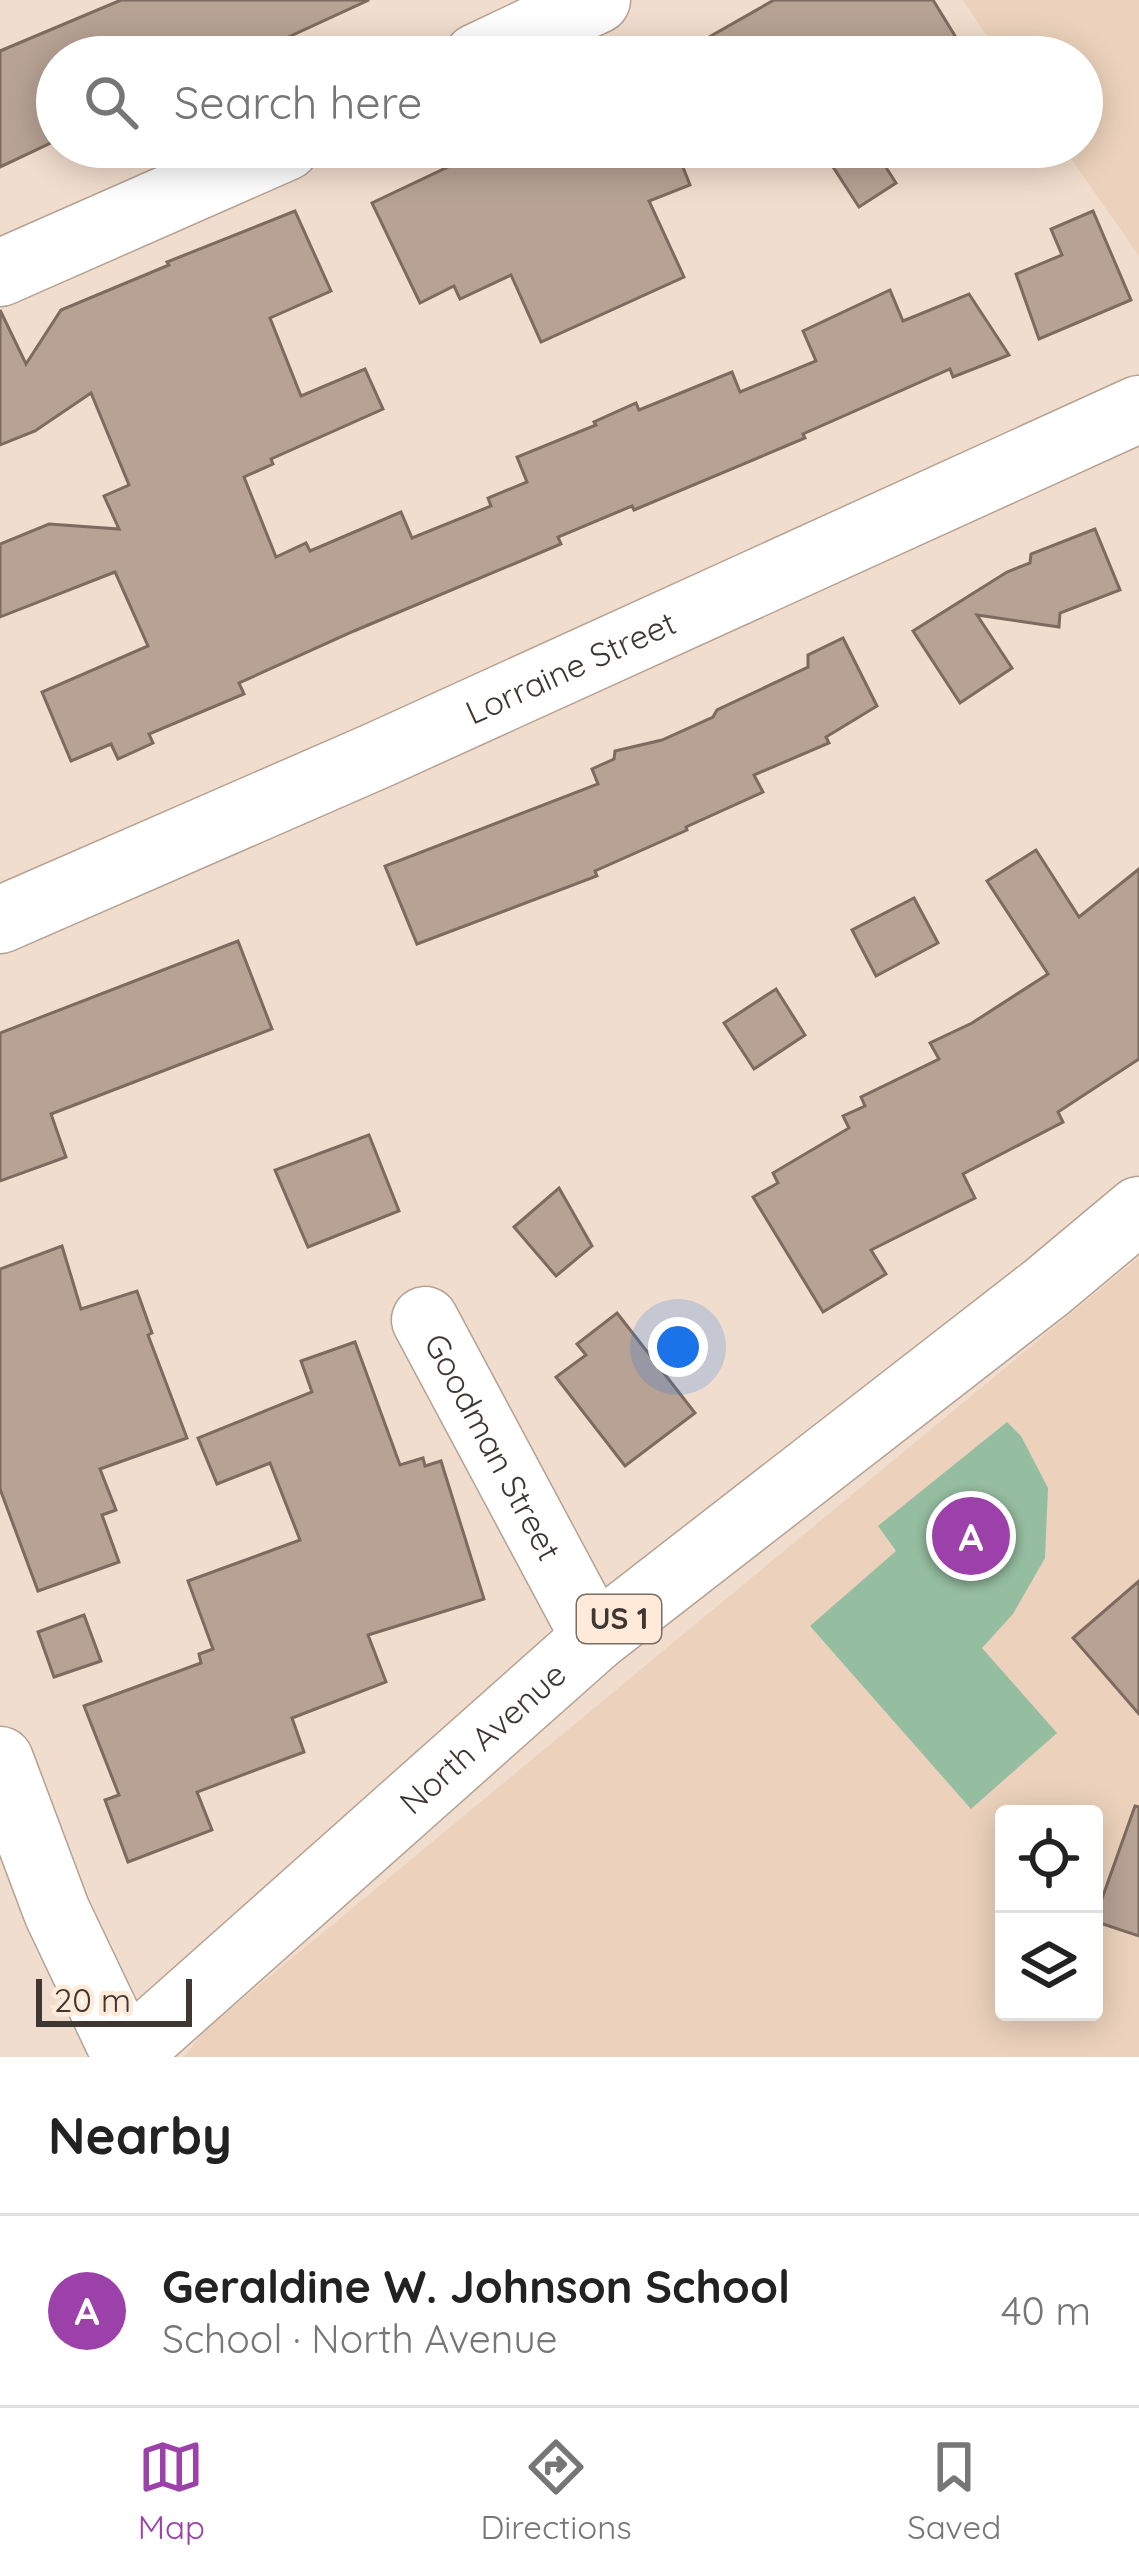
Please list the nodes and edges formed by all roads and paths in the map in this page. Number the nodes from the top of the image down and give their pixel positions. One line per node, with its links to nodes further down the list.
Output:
1 (597, 0): 2 (street)
2 (521, 36)
3 (238, 168): 4 (street)
4 (0, 273)
5 (1139, 409): 6 (street, Lorraine Street)
6 (0, 920)
7 (1139, 1210): 9 (street, North Avenue / US 1)
8 (425, 1320): 9 (street, Goodman Street)
9 (595, 1638): 11 (street, North Avenue / US 1)
10 (0, 1760): 11 (street)
11 (125, 2057)

